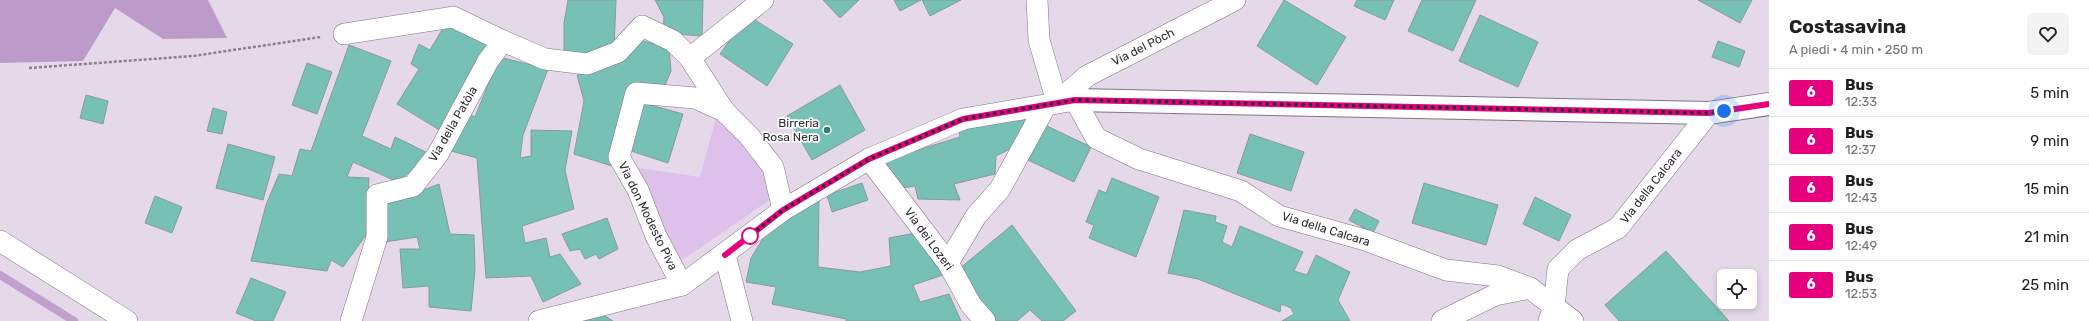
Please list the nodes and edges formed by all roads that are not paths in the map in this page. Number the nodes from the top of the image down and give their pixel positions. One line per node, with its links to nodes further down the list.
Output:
1 (763, 0): 6 (street)
2 (1037, 0): 7 (street, Via della Calcara)
3 (1235, 0): 7 (street, Via del Pòch)
4 (344, 34): 5 (street)
5 (503, 42): 6 (street); 20 (street, Via della Patòla)
6 (690, 58): 9 (street)
7 (1059, 102): 10 (street); 11 (street); 15 (street); 17 (street, Via della Calcara)
8 (1769, 104): 10 (street)
9 (724, 112): 12 (street, Via don Modesto Piva); 16 (street, Via don Modesto Piva)
10 (1709, 113): 18 (street, Via della Calcara)
11 (869, 159): 12 (street); 15 (street, Via dei Lozeri)
12 (783, 210): 14 (street)
13 (0, 241): 19 (street)
14 (725, 255): 16 (street); 22 (street)
15 (948, 263): 23 (street, Via dei Lozeri)
16 (682, 285): 21 (street)
17 (1530, 288): 18 (street, Via della Calcara); 24 (street)
18 (1552, 313): 25 (street, Via della Calcara)
19 (127, 321)
20 (351, 321)
21 (539, 321)
22 (742, 321)
23 (985, 321)
24 (1442, 321)
25 (1573, 321)

